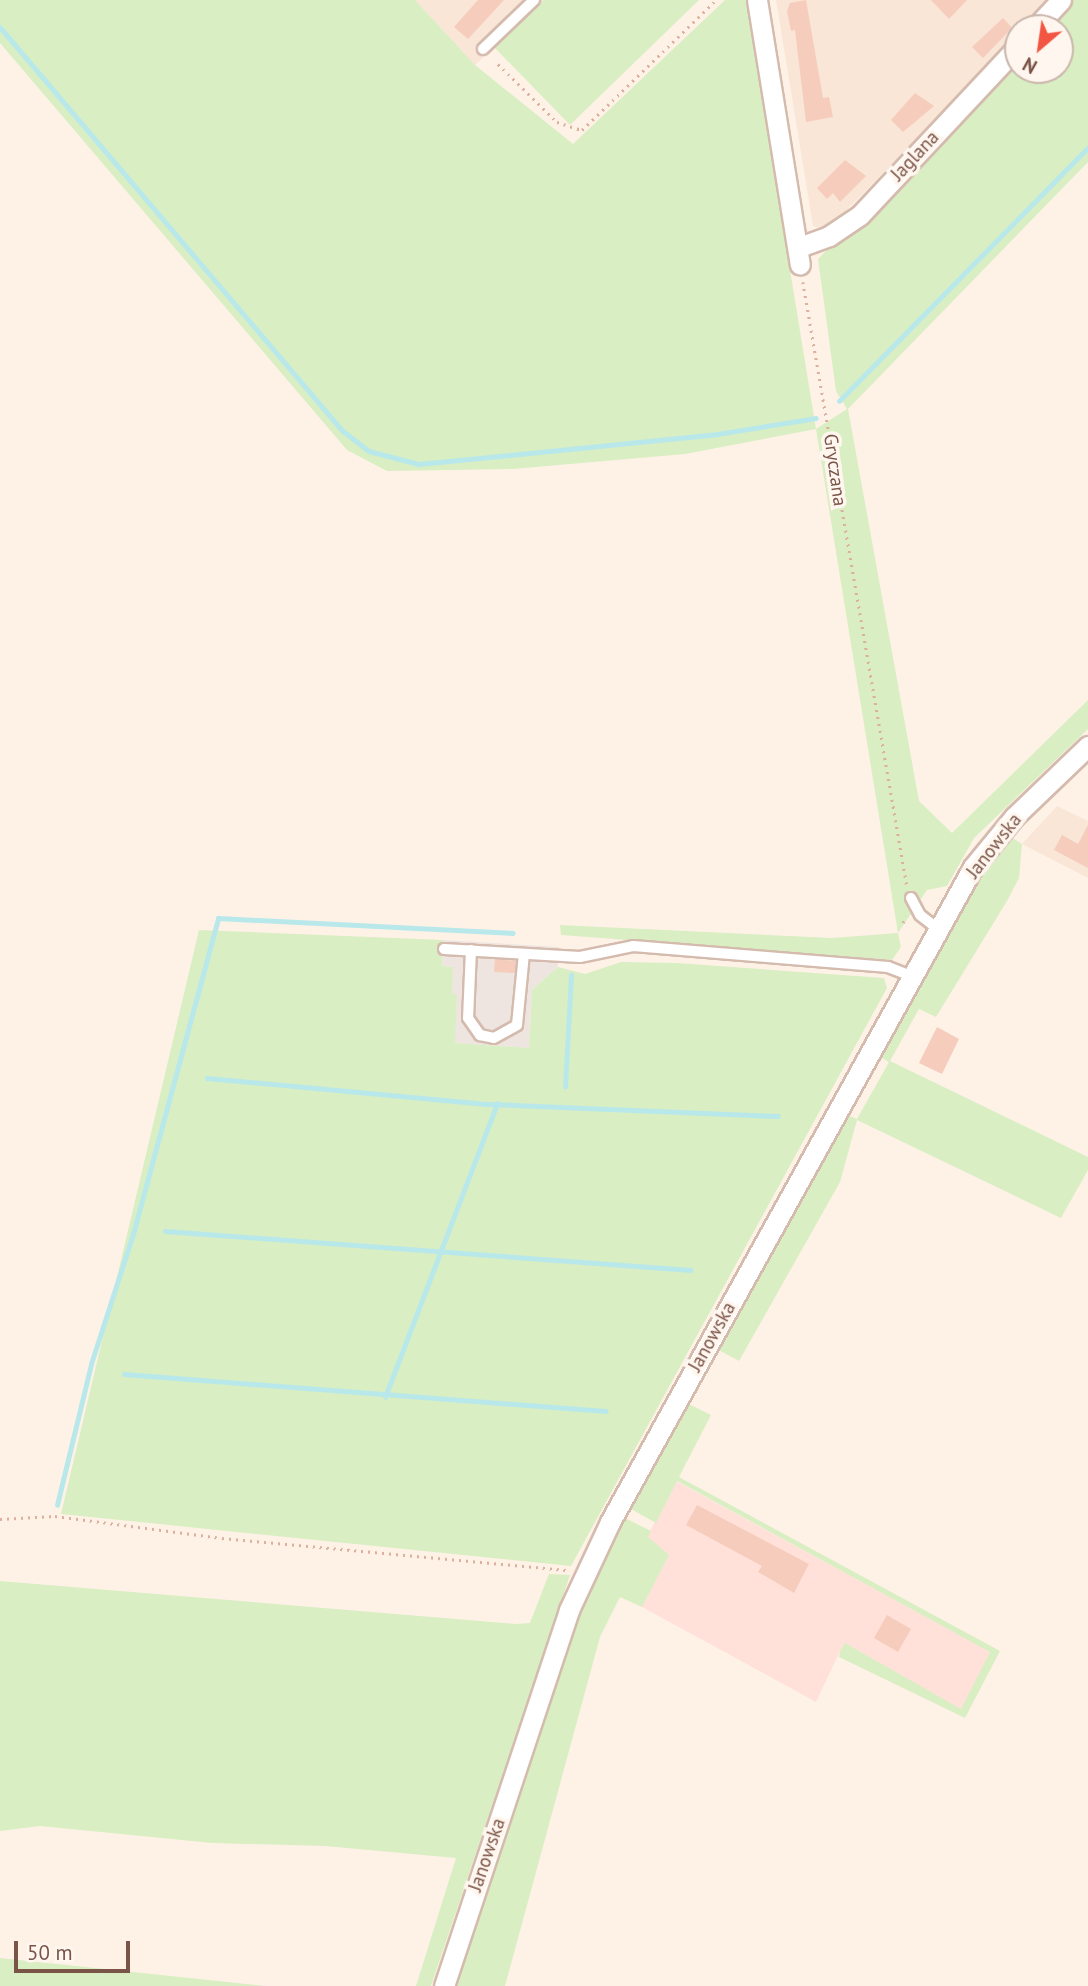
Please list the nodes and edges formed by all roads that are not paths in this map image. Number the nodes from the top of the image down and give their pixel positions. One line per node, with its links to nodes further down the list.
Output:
1 (534, 0): 5 (lane)
2 (757, 0): 6 (street, Jaglana)
3 (1061, 0): 4 (street)
4 (1048, 14)
5 (483, 49)
6 (1004, 61)
7 (1088, 747): 9 (street, Janowska)
8 (911, 898): 9 (lane)
9 (938, 929): 13 (street, Janowska)
10 (444, 949): 11 (lane)
11 (471, 950): 12 (lane); 12 (lane)
12 (524, 954): 13 (lane)
13 (912, 976): 14 (street, Janowska)
14 (444, 1986)

